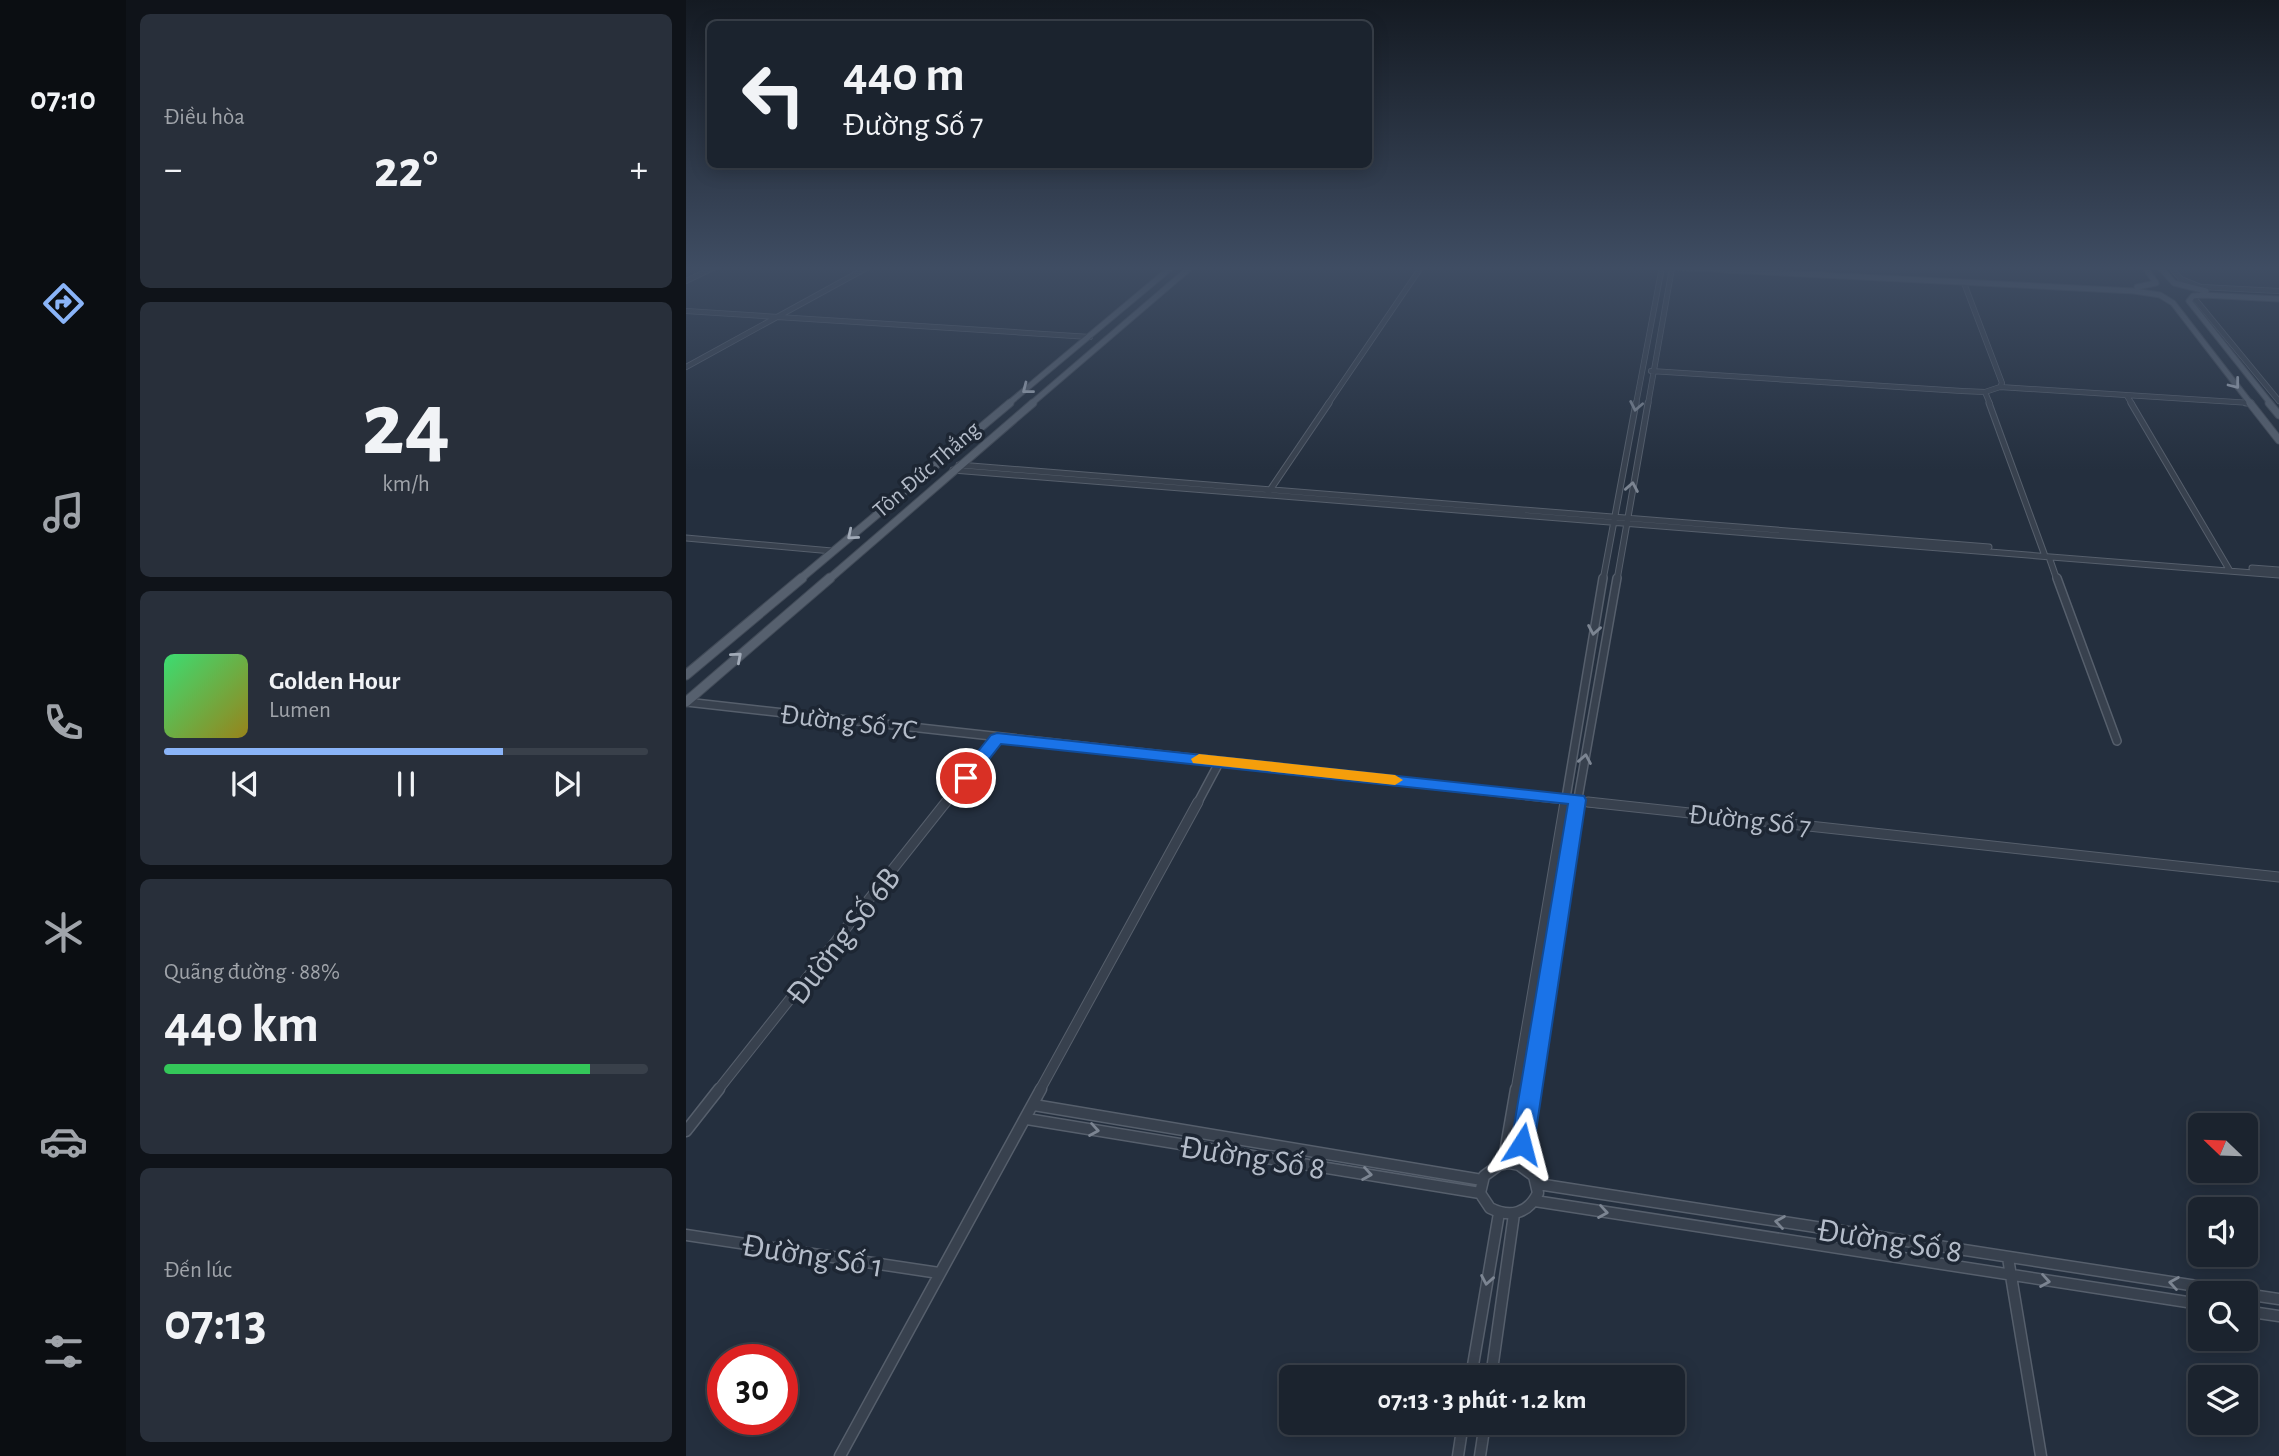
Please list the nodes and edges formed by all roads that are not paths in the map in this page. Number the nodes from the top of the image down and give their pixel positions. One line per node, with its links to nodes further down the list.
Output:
1 (746, 334): 15 (street)
2 (1042, 334): 12 (street)
3 (1094, 334): 12 (main road, Tôn Đức Thắng)
4 (1114, 334): 14 (main road, Tôn Đức Thắng)
5 (1376, 334): 29 (street)
6 (1650, 334): 16 (street)
7 (1660, 334): 17 (street)
8 (1983, 334): 18 (street)
9 (2197, 334): 22 (main road, one-way to 22)
10 (2215, 334): 23 (main road)
11 (2224, 334): 21 (street)
12 (1090, 337): 13 (main road, Tôn Đức Thắng)
13 (1075, 350): 14 (main road); 27 (main road, Tôn Đức Thắng, one-way to 27)
14 (1094, 351): 28 (main road, Tôn Đức Thắng)
15 (686, 367)
16 (1643, 371): 17 (street); 24 (street, one-way to 24)
17 (1653, 371): 19 (street); 25 (street)
18 (1997, 388): 19 (street); 20 (street)
19 (1985, 392): 34 (street)
20 (2127, 396): 22 (street); 35 (street)
21 (2279, 401)
22 (2251, 403): 26 (main road)
23 (2278, 411)
24 (1630, 434): 25 (street); 30 (street)
25 (1641, 435): 31 (street, one-way to 25)
26 (2279, 440)
27 (934, 466): 28 (main road); 33 (main road, Tôn Đức Thắng, one-way to 33)
28 (956, 468): 29 (street); 38 (main road, Tôn Đức Thắng)
29 (1267, 493): 30 (street)
30 (1613, 521): 31 (street); 44 (street, one-way to 44)
31 (1626, 522): 34 (street); 45 (street, one-way to 31)
32 (686, 538): 33 (street)
33 (832, 551): 37 (main road, Tôn Đức Thắng)
34 (2046, 555): 35 (street); 42 (street)
35 (2228, 569): 36 (street)
36 (2279, 573)
37 (743, 626): 38 (main road); 39 (main road, Tôn Đức Thắng)
38 (770, 629): 40 (main road, Tôn Đức Thắng, one-way to 38)
39 (686, 675)
40 (686, 702): 41 (street, Đường Số 7C)
41 (997, 738): 43 (street, Đường Số 7C); 49 (street, Đường Số 6B)
42 (2117, 741)
43 (1220, 761): 44 (street, Đường Số 7); 47 (street)
44 (1564, 798): 45 (street, Đường Số 7); 50 (street)
45 (1578, 800): 46 (street, Đường Số 7); 51 (street)
46 (2279, 877)
47 (1034, 1105): 48 (street); 52 (street, Đường Số 8)
48 (1027, 1119): 54 (street, Đường Số 8, one-way to 54); 60 (street)
49 (686, 1131)
50 (1503, 1164): 51 (street); 52 (street)
51 (1519, 1165): 53 (street)
52 (1482, 1180): 54 (street)
53 (1538, 1184): 55 (street); 59 (street, Đường Số 8, one-way to 53)
54 (1480, 1193): 56 (street)
55 (1535, 1201): 57 (street); 61 (street, Đường Số 8, one-way to 61)
56 (1499, 1213): 57 (street); 68 (street, one-way to 68)
57 (1514, 1214): 69 (street)
58 (686, 1235): 60 (street, Đường Số 1)
59 (2008, 1258): 61 (street); 62 (street, Đường Số 8, one-way to 59)
60 (939, 1273): 72 (street)
61 (2011, 1276): 65 (street, Đường Số 8, one-way to 65); 75 (street)
62 (2188, 1286)
63 (2258, 1296): 64 (street, Đường Số 8)
64 (2279, 1299)
65 (2188, 1302)
66 (2258, 1313): 67 (street)
67 (2279, 1316)
68 (1473, 1365)
69 (1493, 1365)
70 (1461, 1435): 73 (street)
71 (1483, 1435): 74 (street)
72 (840, 1456)
73 (1458, 1456)
74 (1480, 1456)
75 (2041, 1456)

